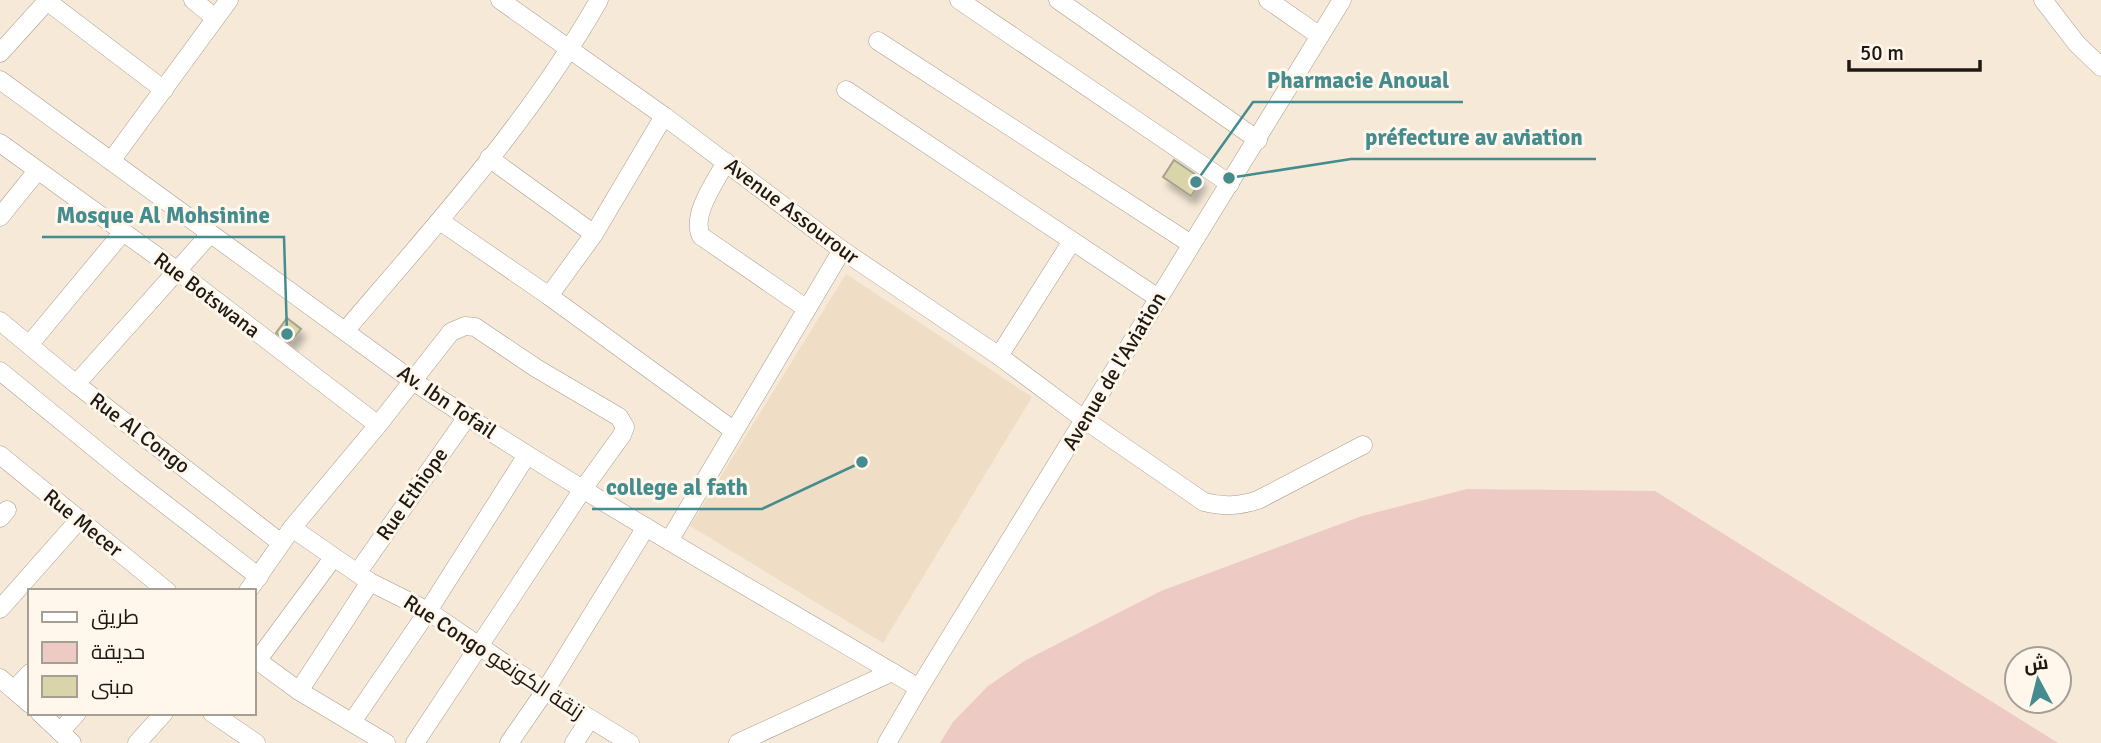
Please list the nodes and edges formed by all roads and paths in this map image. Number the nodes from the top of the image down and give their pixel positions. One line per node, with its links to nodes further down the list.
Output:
1 (48, 0): 15 (street); 18 (street)
2 (193, 0): 11 (street)
3 (229, 0): 11 (street)
4 (500, 0): 14 (street, Avenue Assourour)
5 (599, 0): 14 (street)
6 (959, 0): 27 (street)
7 (1058, 0): 21 (street)
8 (1268, 0): 12 (street)
9 (1342, 0): 12 (street, Avenue de l'Aviation)
10 (2053, 5): 16 (street)
11 (215, 19): 18 (street)
12 (1321, 36): 21 (street, Avenue de l'Aviation)
13 (878, 41): 34 (street)
14 (571, 49): 20 (street, Avenue Assourour); 23 (street)
15 (0, 53)
16 (2101, 67)
17 (0, 80): 24 (street, Av. Ibn Tofail)
18 (164, 90): 24 (street)
19 (846, 90): 33 (street)
20 (664, 116): 25 (street, Avenue Assourour); 32 (street)
21 (1258, 140): 27 (street, Avenue de l'Aviation)
22 (0, 143): 26 (street, Rue Botswana)
23 (489, 158): 29 (street); 32 (street)
24 (111, 161): 31 (street, Av. Ibn Tofail)
25 (726, 162): 35 (street, Avenue Assourour); 39 (street)
26 (37, 171): 28 (street); 30 (street, Rue Botswana)
27 (1230, 184): 34 (street, Avenue de l'Aviation)
28 (0, 217)
29 (440, 221): 37 (street); 41 (street)
30 (123, 232): 36 (street, Rue Botswana); 42 (street)
31 (210, 234): 36 (street); 41 (street, Av. Ibn Tofail)
32 (594, 234): 37 (street)
33 (1072, 241): 38 (street); 43 (street)
34 (1191, 244): 38 (street, Avenue de l'Aviation)
35 (842, 250): 39 (street); 43 (street, Avenue Assourour)
36 (176, 270): 46 (street); 49 (street, Rue Botswana)
37 (549, 296): 50 (street)
38 (1158, 298): 48 (street, Avenue de l'Aviation)
39 (807, 309): 50 (street)
40 (0, 321): 42 (street, Rue Al Congo)
41 (345, 331): 45 (street, Av. Ibn Tofail)
42 (29, 345): 46 (street, Rue Al Congo)
43 (999, 356): 48 (street, Avenue Assourour)
44 (0, 371): 62 (street)
45 (413, 381): 47 (street, Av. Ibn Tofail); 49 (street); 54 (street)
46 (76, 384): 59 (street, Rue Al Congo)
47 (467, 417): 53 (street, Av. Ibn Tofail); 61 (street, Rue Ethiope)
48 (1085, 420): 51 (street, Avenue Assourour); 72 (street, Avenue de l'Aviation)
49 (378, 425): 57 (street)
50 (733, 430): 58 (street)
51 (1363, 445)
52 (0, 455): 55 (street, Rue Mecer)
53 (527, 455): 54 (street, Av. Ibn Tofail); 65 (street)
54 (583, 489): 56 (street, Av. Ibn Tofail); 66 (street)
55 (78, 521): 63 (street, Rue Mecer); 64 (street)
56 (646, 527): 58 (street, Av. Ibn Tofail); 75 (street)
57 (292, 528): 59 (street); 60 (street, Rue Congo زنقة الكونغو)
58 (668, 541): 69 (street, Av. Ibn Tofail)
59 (281, 543): 62 (street)
60 (333, 558): 61 (street, Rue Congo زنقة الكونغو); 67 (street)
61 (364, 577): 65 (street, Rue Congo زنقة الكونغو); 74 (street, Rue Ethiope)
62 (253, 584)
63 (164, 589)
64 (0, 609)
65 (428, 611): 66 (street, Rue Congo زنقة الكونغو); 82 (street)
66 (478, 644): 75 (street, Rue Congo زنقة الكونغو); 88 (street)
67 (256, 658)
68 (256, 660): 74 (street)
69 (892, 672): 72 (street, Av. Ibn Tofail); 92 (street)
70 (28, 675): 73 (street)
71 (0, 678): 73 (street)
72 (919, 688): 93 (street, Avenue de l'Aviation)
73 (14, 690): 76 (street)
74 (299, 691): 82 (street)
75 (545, 691): 81 (street, Rue Congo زنقة الكونغو); 89 (street)
76 (28, 702)
77 (42, 715): 84 (street)
78 (76, 715): 84 (street)
79 (162, 715): 85 (street)
80 (213, 715): 83 (street)
81 (590, 719): 90 (street); 91 (street, Rue Congo زنقة الكونغو)
82 (352, 722): 87 (street)
83 (229, 736): 86 (street)
84 (66, 737)
85 (137, 743)
86 (256, 743)
87 (386, 743)
88 (415, 743)
89 (509, 743)
90 (574, 743)
91 (630, 743)
92 (738, 743)
93 (887, 743)

